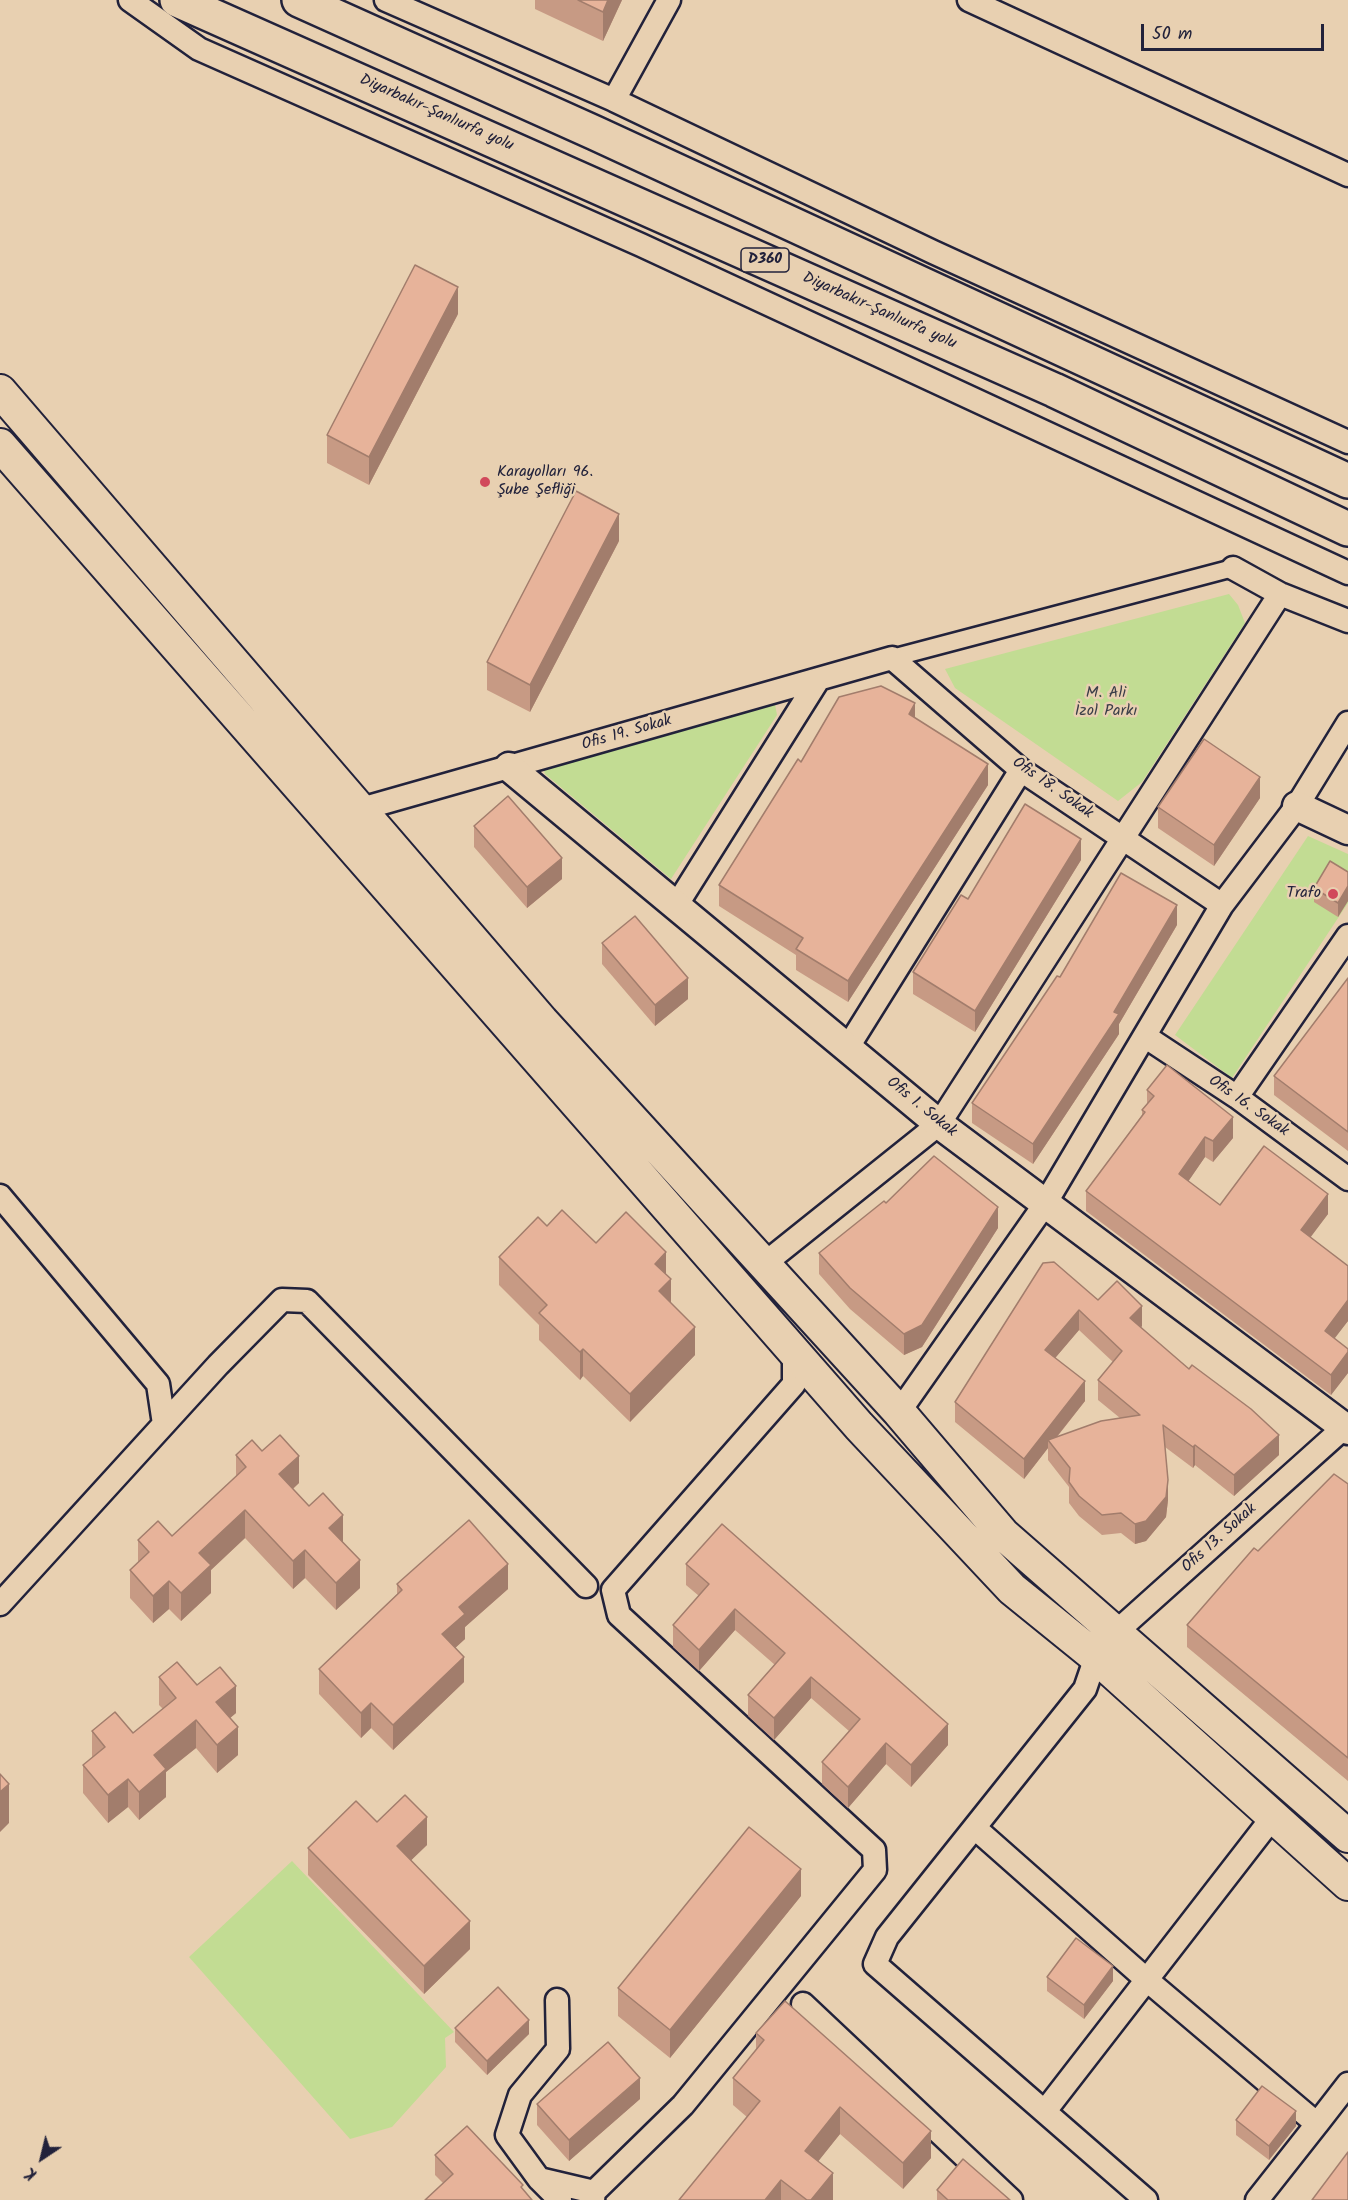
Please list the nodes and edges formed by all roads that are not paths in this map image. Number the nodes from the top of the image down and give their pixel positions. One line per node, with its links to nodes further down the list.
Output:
1 (130, 0): 15 (street)
2 (177, 0): 13 (highway, Diyarbakır-Şanlıurfa yolu / D360)
3 (299, 0): 12 (highway, D360)
4 (386, 0): 7 (street)
5 (669, 0): 7 (street)
6 (969, 0): 8 (street)
7 (614, 100): 10 (street)
8 (1348, 175)
9 (0, 391): 24 (main road)
10 (1348, 442)
11 (0, 445): 38 (main road)
12 (1348, 481)
13 (1348, 529)
14 (1233, 568): 16 (street); 18 (street)
15 (1348, 573)
16 (1280, 594): 17 (street); 26 (street)
17 (1348, 621)
18 (892, 658): 19 (street, Ofis 19. Sokak); 22 (street, Ofis 18. Sokak)
19 (818, 680): 21 (street, Ofis 19. Sokak); 28 (street)
20 (1348, 723): 23 (street)
21 (509, 767): 24 (street, Ofis 19. Sokak); 28 (street, Ofis 1. Sokak)
22 (1021, 770): 26 (street, Ofis 18. Sokak); 31 (street)
23 (1297, 806): 25 (street); 27 (street)
24 (361, 809): 37 (main road)
25 (1348, 830)
26 (1123, 837): 27 (street, Ofis 18. Sokak); 33 (street)
27 (1222, 905): 30 (street)
28 (676, 906): 31 (street, Ofis 1. Sokak)
29 (1348, 936): 32 (street)
30 (1146, 1037): 32 (street, Ofis 16. Sokak); 36 (street)
31 (848, 1047): 33 (street, Ofis 1. Sokak)
32 (1237, 1097): 34 (street, Ofis 16. Sokak)
33 (939, 1124): 36 (street, Ofis 1. Sokak); 37 (street)
34 (1348, 1179)
35 (0, 1196): 39 (street)
36 (1046, 1204): 41 (street); 43 (street, Ofis 1. Sokak)
37 (764, 1264): 41 (main road)
38 (794, 1351): 45 (street); 49 (main road)
39 (158, 1384): 40 (street); 42 (street)
40 (190, 1396): 42 (street); 44 (street)
41 (898, 1412): 48 (main road)
42 (164, 1424): 46 (street)
43 (1347, 1427): 48 (street, Ofis 13. Sokak)
44 (586, 1586): 45 (street); 47 (street)
45 (613, 1590): 47 (street)
46 (0, 1604)
47 (619, 1615): 54 (street)
48 (1116, 1633): 49 (street, Ofis 13. Sokak); 52 (main road)
49 (1096, 1657): 50 (main road); 51 (street)
50 (1272, 1818): 53 (main road); 55 (street)
51 (975, 1828): 55 (street); 60 (street)
52 (1348, 1836)
53 (1348, 1884)
54 (792, 1971): 57 (street); 58 (street)
55 (1147, 1980): 60 (street); 61 (street)
56 (557, 2000): 62 (street)
57 (766, 2002): 58 (street); 63 (street)
58 (803, 2004): 65 (street)
59 (1348, 2084): 61 (street)
60 (1045, 2111): 66 (street)
61 (1317, 2124): 67 (street)
62 (539, 2179): 63 (street); 64 (street)
63 (594, 2196)
64 (560, 2200)
65 (1011, 2200)
66 (1146, 2200)
67 (1257, 2200)

